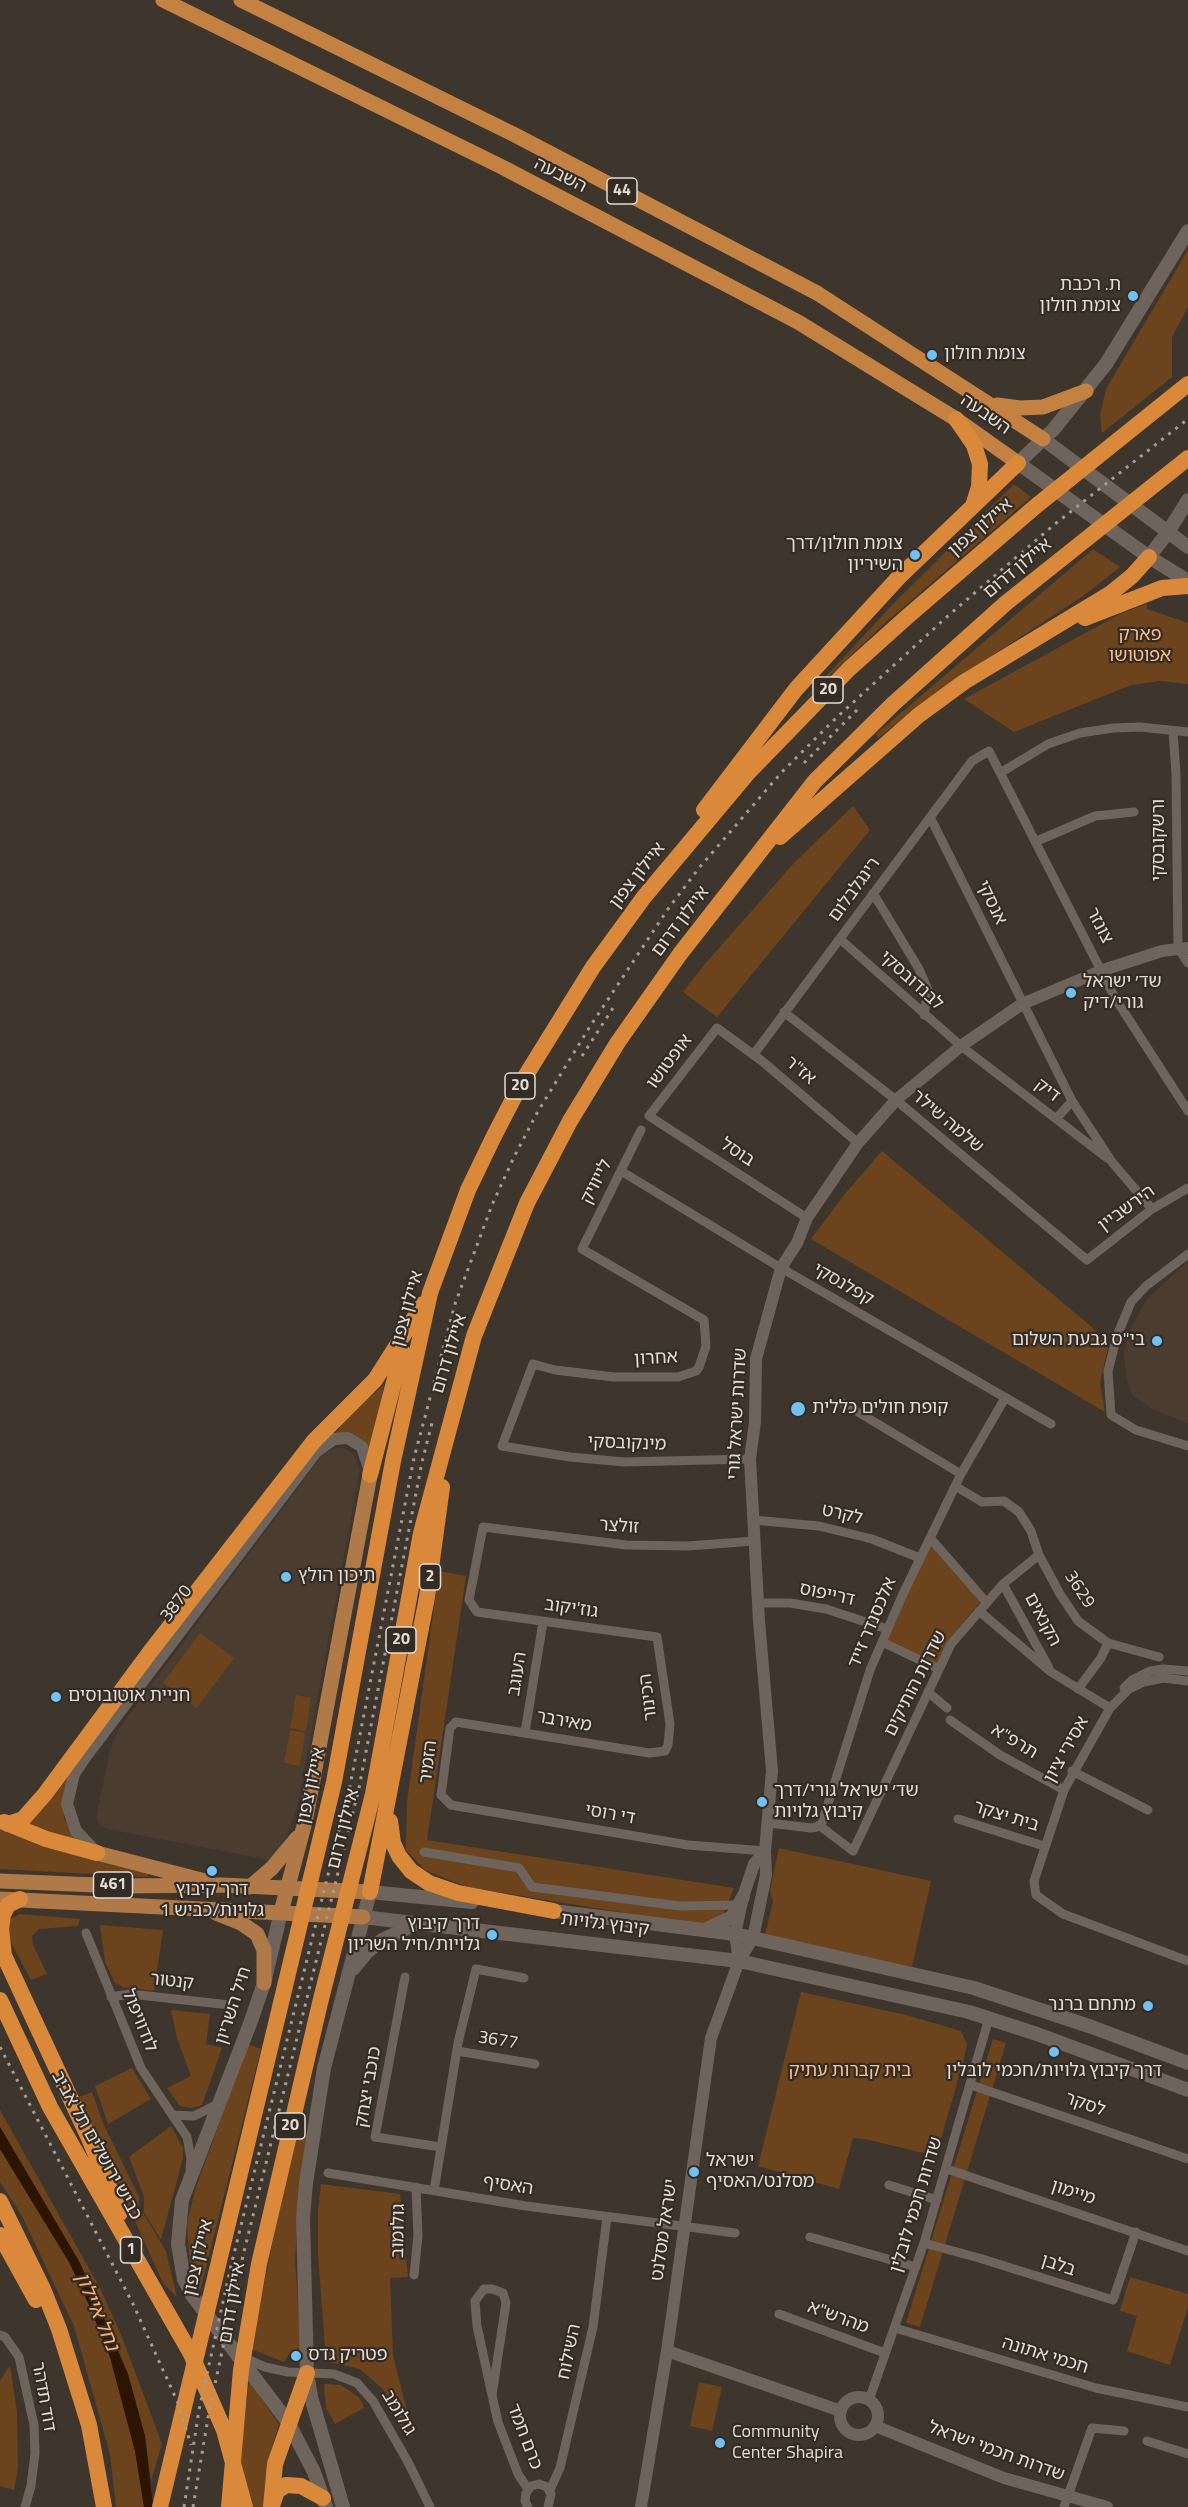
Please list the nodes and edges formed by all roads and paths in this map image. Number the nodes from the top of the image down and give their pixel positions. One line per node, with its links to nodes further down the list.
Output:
1 (164, 0): 7 (highway, השבעה / 44)
2 (241, 0): 6 (highway, השבעה / 44)
3 (1188, 231): 5 (main road)
4 (1188, 384): 28 (highway, איילון צפון / 20)
5 (1086, 391): 6 (highway); 8 (main road)
6 (992, 404): 8 (highway, השבעה / 44)
7 (956, 418): 10 (highway, השבעה / 44); 12 (highway)
8 (1043, 440): 10 (main road); 13 (main road, 44)
9 (1188, 458): 26 (highway, איילון דרום / 20)
10 (1018, 463): 12 (highway); 15 (main road, 44)
11 (1188, 500): 13 (main road)
12 (968, 513): 28 (highway)
13 (1168, 532): 14 (main road); 15 (main road)
14 (1188, 546)
15 (1149, 557): 16 (main road); 18 (highway)
16 (1188, 581)
17 (1188, 586): 18 (highway)
18 (1028, 645): 26 (highway)
19 (1173, 731): 20 (street); 22 (street); 30 (street, ורשקובסקי)
20 (1188, 732)
21 (989, 751): 22 (street, צונזר); 24 (street, רינגלבלום)
22 (1000, 773): 25 (street, צונזר)
23 (1134, 812): 25 (street)
24 (930, 818): 27 (street, רינגלבלום); 33 (street, אנסקי)
25 (1037, 841): 32 (street, צונזר)
26 (752, 861): 59 (highway, איילון דרום / 20)
27 (873, 893): 29 (street, רינגלבלום); 35 (street)
28 (644, 897): 55 (highway, איילון צפון / 20)
29 (840, 939): 34 (street, רינגלבלום); 35 (street, לבנדובסקי)
30 (1183, 948): 31 (street); 32 (street, שדרות ישראל גורי)
31 (1188, 963)
32 (1103, 970): 33 (street, שדרות ישראל גורי); 41 (street, צונזר)
33 (1022, 1004): 37 (street, שדרות ישראל גורי); 40 (street, דיק)
34 (784, 1012): 38 (street, רינגלבלום); 39 (street, שלמה שילר)
35 (924, 1015): 37 (street, לבנדובסקי)
36 (717, 1028): 38 (street, אז"ר); 42 (street, אופטושו)
37 (961, 1046): 39 (street, שדרות ישראל גורי); 43 (street, דיק)
38 (754, 1054): 45 (street, אז"ר)
39 (896, 1101): 45 (street, שדרות ישראל גורי); 53 (street, שלמה שילר)
40 (1072, 1101): 43 (street); 46 (street, דיק)
41 (1188, 1111)
42 (649, 1116): 50 (street, בוסל)
43 (1056, 1119): 46 (street, דיק)
44 (641, 1130): 47 (street, לייוויק)
45 (858, 1143): 50 (street, שדרות ישראל גורי)
46 (1112, 1162): 49 (street, דיק)
47 (621, 1171): 51 (street, לייוויק); 54 (street, קפלנסקי)
48 (1188, 1188): 49 (street, הירשביין)
49 (1152, 1209): 53 (street, הירשביין)
50 (807, 1218): 54 (street, שדרות ישראל גורי)
51 (582, 1249): 60 (street, אחרון)
52 (1188, 1254): 61 (street)
53 (1086, 1260)
54 (782, 1268): 56 (street, קפלנסקי); 62 (street, שדרות ישראל גורי)
55 (430, 1293): 64 (highway); 101 (highway); 190 (highway, איילון צפון / 20)
56 (1005, 1398): 58 (street, קפלנסקי); 63 (street, אלכסנדר זייד)
57 (843, 1403): 63 (street)
58 (1051, 1424)
59 (447, 1439): 97 (highway, 2); 191 (highway, איילון דרום / 20)
60 (502, 1446): 62 (street, מינקובסקי)
61 (1188, 1446)
62 (750, 1459): 66 (street, שדרות ישראל גורי)
63 (961, 1474): 65 (street, אלכסנדר זייד)
64 (370, 1475): 102 (main road, חיל השריון); 108 (street, 3870)
65 (955, 1486): 67 (street, אלכסנדר זייד); 69 (street, 3629)
66 (753, 1520): 68 (street, שדרות ישראל גורי); 70 (street, לקרט)
67 (931, 1539): 70 (street, אלכסנדר זייד); 72 (street)
68 (754, 1540): 73 (street, שדרות ישראל גורי); 74 (street, זולצר)
69 (1039, 1555): 71 (street, שדרות הותיקים); 80 (street, 3629)
70 (920, 1558): 77 (street, אלכסנדר זייד)
71 (1003, 1584): 72 (street, שדרות הותיקים); 84 (street, הקנאים)
72 (986, 1602): 75 (street, שדרות הותיקים)
73 (759, 1603): 77 (street, דרייפוס); 103 (street, שדרות ישראל גורי)
74 (477, 1611): 76 (street, גוז'יקוב)
75 (979, 1611): 82 (street, שדרות הותיקים); 84 (street, הקנאים)
76 (543, 1622): 78 (street, גוז'יקוב); 93 (street, העוגב)
77 (887, 1629): 79 (street, אלכסנדר זייד)
78 (659, 1639): 94 (street, הכינור)
79 (882, 1642): 82 (street); 104 (street, אלכסנדר זייד)
80 (1108, 1643): 81 (street); 86 (street)
81 (1159, 1657)
82 (939, 1669): 87 (street, שדרות הותיקים)
83 (1188, 1671): 88 (street)
84 (1051, 1672): 86 (street, הקנאים)
85 (1188, 1681): 88 (street, אסירי ציון)
86 (1078, 1689): 90 (street, הקנאים)
87 (928, 1692): 89 (street); 104 (street, שדרות הותיקים)
88 (1122, 1695): 90 (street, אסירי ציון)
89 (947, 1708)
90 (1110, 1708): 95 (street, אסירי ציון)
91 (950, 1720): 96 (street, תרפ"א)
92 (456, 1722): 93 (street, מאירבר); 98 (street, הזמיר)
93 (525, 1732): 94 (street, מאירבר)
94 (665, 1751)
95 (1072, 1771): 96 (street, אסירי ציון); 99 (street)
96 (1064, 1790): 105 (street, אסירי ציון)
97 (390, 1796): 113 (highway, 2); 118 (highway)
98 (451, 1805): 106 (street, די רוסי)
99 (1148, 1810)
100 (958, 1819): 105 (street, בית יצקר)
101 (4, 1822): 108 (highway)
102 (305, 1822): 111 (main road); 112 (main road, חיל השריון)
103 (769, 1822): 104 (street); 106 (street, שדרות ישראל גורי)
104 (820, 1826)
105 (1044, 1846): 128 (street, אסירי ציון)
106 (765, 1851): 116 (street, שדרות ישראל גורי); 125 (street, שדרות ישראל גורי)
107 (424, 1852): 116 (street)
108 (97, 1853): 110 (main road)
109 (2, 1882): 110 (main road, קיבוץ גלויות / 461)
110 (222, 1885): 111 (main road, קיבוץ גלויות / 461)
111 (250, 1887): 112 (main road, קיבוץ גלויות / 461)
112 (287, 1887): 113 (main road, קיבוץ גלויות); 119 (main road, חיל השריון)
113 (370, 1892): 118 (main road, קיבוץ גלויות); 120 (main road)
114 (1, 1899): 115 (main road, קיבוץ גלויות / 461)
115 (20, 1899): 117 (main road, קיבוץ גלויות / 461); 126 (highway)
116 (742, 1901): 122 (main road); 124 (street, שדרות ישראל גורי)
117 (186, 1907): 119 (main road, קיבוץ גלויות / 461); 132 (main road)
118 (554, 1911): 122 (main road, קיבוץ גלויות)
119 (280, 1912): 120 (main road, קיבוץ גלויות); 132 (main road, חיל השריון)
120 (363, 1917): 121 (main road, קיבוץ גלויות); 131 (main road)
121 (433, 1923): 127 (main road, קיבוץ גלויות); 131 (main road)
122 (702, 1930): 124 (main road, קיבוץ גלויות)
123 (86, 1933): 133 (street, לודוויפול)
124 (735, 1934): 125 (main road, קיבוץ גלויות); 127 (street, שדרות ישראל גורי)
125 (753, 1938): 127 (street, שדרות ישראל גורי); 138 (main road, קיבוץ גלויות)
126 (2, 1952): 163 (highway)
127 (739, 1961): 136 (main road, קיבוץ גלויות); 155 (street, ישראל מסלנט)
128 (1188, 1962)
129 (405, 1977): 144 (street, כוכבי יצחק)
130 (524, 1977): 137 (street)
131 (347, 1978): 173 (main road)
132 (264, 1983): 142 (main road, חיל השריון)
133 (111, 1997): 135 (street, קנטור); 143 (street, לודוויפול)
134 (0, 2000): 163 (highway, כביש ירושלים תל אביב / 1)
135 (230, 2005)
136 (990, 2018): 140 (street, שדרות חכמי לובלין); 141 (main road, קיבוץ גלויות)
137 (457, 2051): 139 (street, 3677); 144 (street)
138 (1188, 2062)
139 (535, 2064)
140 (971, 2085): 145 (street, לסקר); 146 (street, שדרות חכמי לובלין)
141 (1188, 2090)
142 (218, 2104): 143 (street); 148 (main road, חיל השריון)
143 (173, 2115): 148 (street, לודוויפול)
144 (441, 2147): 151 (street)
145 (1188, 2159)
146 (946, 2169): 152 (street, שדרות חכמי לובלין); 156 (street, מיימון)
147 (328, 2173): 150 (street, האסיף)
148 (188, 2182): 170 (main road, חיל השריון)
149 (890, 2185): 152 (street)
150 (416, 2187): 151 (street, האסיף); 164 (street, גולומוב)
151 (434, 2191): 154 (street, האסיף)
152 (937, 2200): 160 (street, שדרות חכמי לובלין)
153 (0, 2201): 174 (highway)
154 (607, 2217): 155 (street, האסיף); 185 (street, השילוח)
155 (684, 2227): 157 (street, האסיף); 168 (street, ישראל מסלנט)
156 (1136, 2232): 160 (street, בלבן); 161 (street, מיימון)
157 (735, 2233)
158 (0, 2235): 174 (highway)
159 (810, 2237): 162 (street)
160 (924, 2243): 162 (street, שדרות חכמי לובלין)
161 (1188, 2251)
162 (916, 2267): 166 (street, שדרות חכמי לובלין)
163 (144, 2272): 192 (highway, כביש ירושלים תל אביב / 1)
164 (414, 2275)
165 (779, 2314): 169 (street, מהרש"א)
166 (895, 2328): 169 (street, שדרות חכמי לובלין); 177 (street, חכמי אתונה)
167 (0, 2335): 188 (street, דוד תדהר)
168 (667, 2351): 178 (street); 198 (street, ישראל מסלנט)
169 (885, 2354): 176 (street, שדרות חכמי לובלין)
170 (240, 2356): 173 (street, גולומב); 179 (main road, חיל השריון)
171 (497, 2361): 172 (street); 172 (street, כרם חמד); 175 (street, כרם חמד)
172 (484, 2362): 175 (street, כרם חמד)
173 (307, 2373): 179 (highway); 194 (main road); 195 (street, גולומב)
174 (75, 2381): 189 (highway)
175 (492, 2395): 184 (street, כרם חמד)
176 (869, 2400): 178 (street); 180 (street)
177 (1188, 2407)
178 (841, 2411): 180 (street)
179 (288, 2422): 186 (main road, חיל השריון); 193 (highway)
180 (875, 2426): 187 (street, שדרות חכמי ישראל)
181 (1124, 2431): 187 (street)
182 (1147, 2441): 183 (street)
183 (1188, 2454)
184 (528, 2489): 185 (street); 196 (street)
185 (550, 2490): 197 (street, השילוח)
186 (324, 2502): 193 (highway)
187 (1066, 2502): 199 (street, שדרות חכמי ישראל)
188 (25, 2507)
189 (104, 2507)
190 (160, 2507)
191 (229, 2507)
192 (245, 2507)
193 (272, 2507)
194 (343, 2507)
195 (430, 2507)
196 (528, 2507)
197 (548, 2507)
198 (641, 2507)
199 (1107, 2507)

